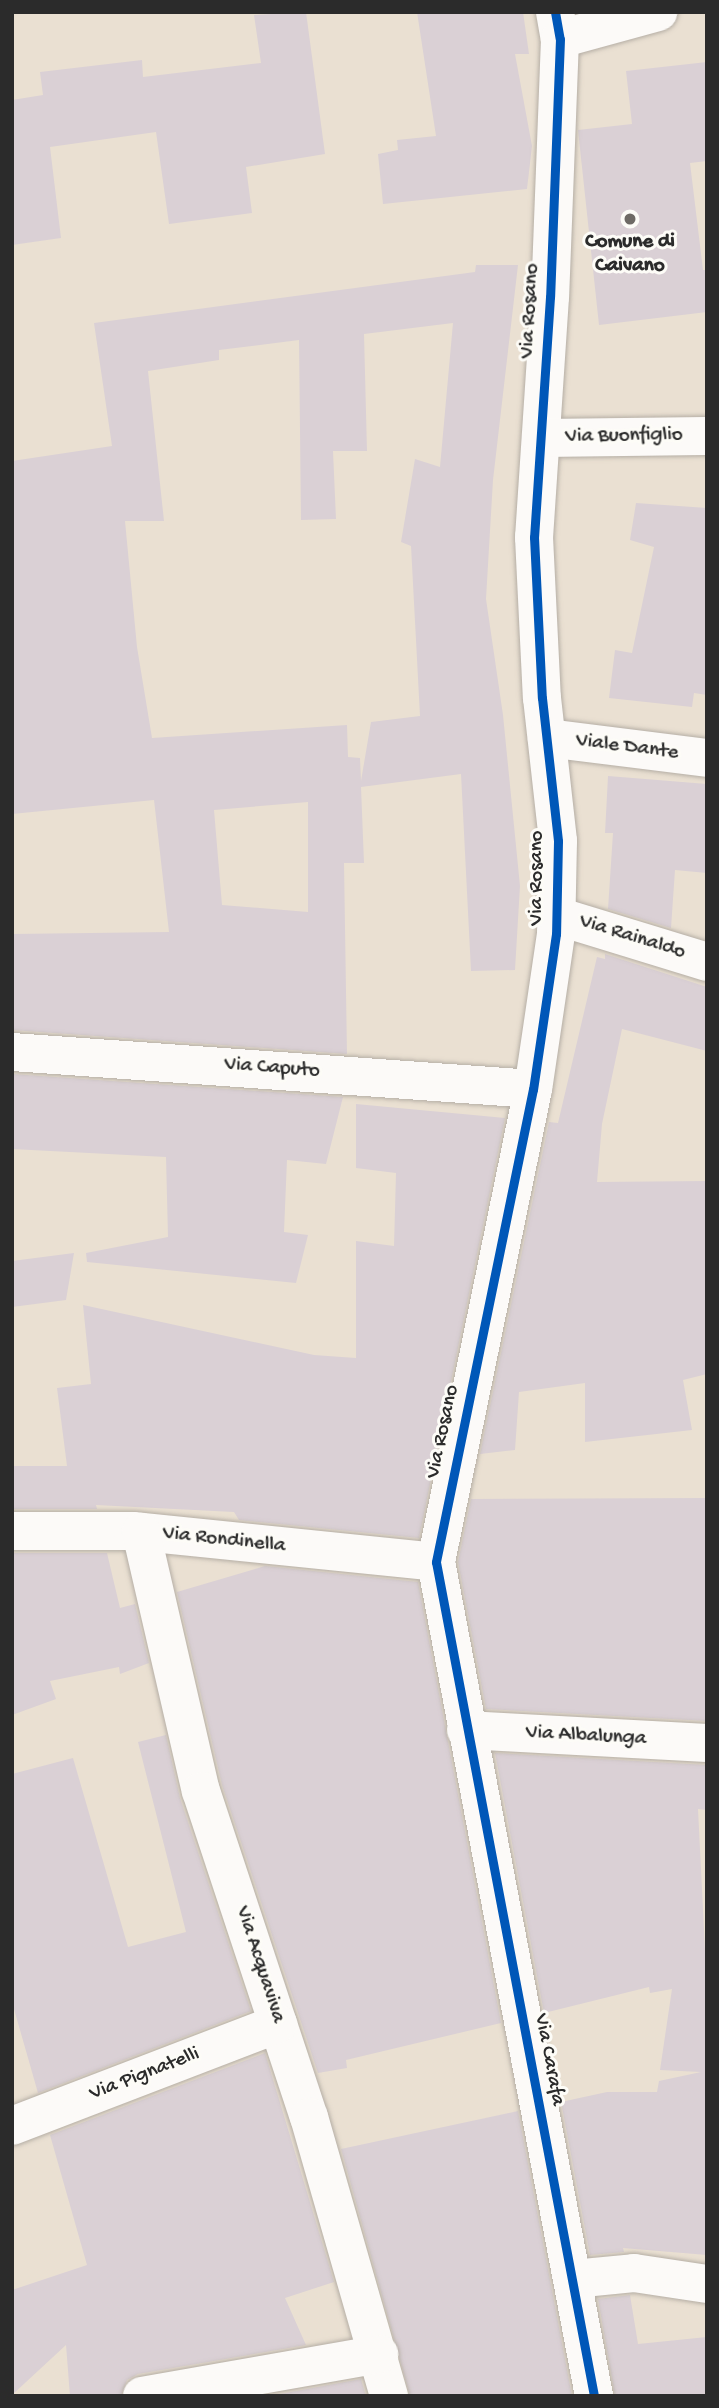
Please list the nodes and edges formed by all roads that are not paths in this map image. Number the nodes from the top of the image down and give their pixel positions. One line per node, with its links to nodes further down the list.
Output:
1 (658, 12): 2 (street)
2 (557, 26): 4 (street, Via Rosano)
3 (707, 436): 4 (street, Via Buonfiglio)
4 (541, 438): 5 (street, Via Rosano)
5 (547, 738): 6 (street, Viale Dante); 7 (street, Via Rosano)
6 (707, 758)
7 (557, 916): 8 (street, Via Rainaldo); 10 (street, Via Rosano)
8 (707, 962)
9 (12, 1052): 10 (street, Via Caputo)
10 (533, 1089): 13 (street, Via Rosano)
11 (12, 1531): 12 (street, Via Rondinella)
12 (141, 1532): 13 (street, Via Rondinella); 16 (street, Via Acquaviva)
13 (436, 1562): 14 (street, Via Rosano)
14 (466, 1730): 15 (street, Via Albalunga); 18 (street, Via Carafa)
15 (707, 1743)
16 (278, 2024): 17 (street, Via Pignatelli); 20 (street, Via Acquaviva)
17 (12, 2126)
18 (573, 2279): 19 (street); 23 (street, Via Carafa)
19 (707, 2284)
20 (379, 2354): 21 (street); 22 (street, Via Acquaviva)
21 (142, 2396)
22 (389, 2396)
23 (594, 2396)

